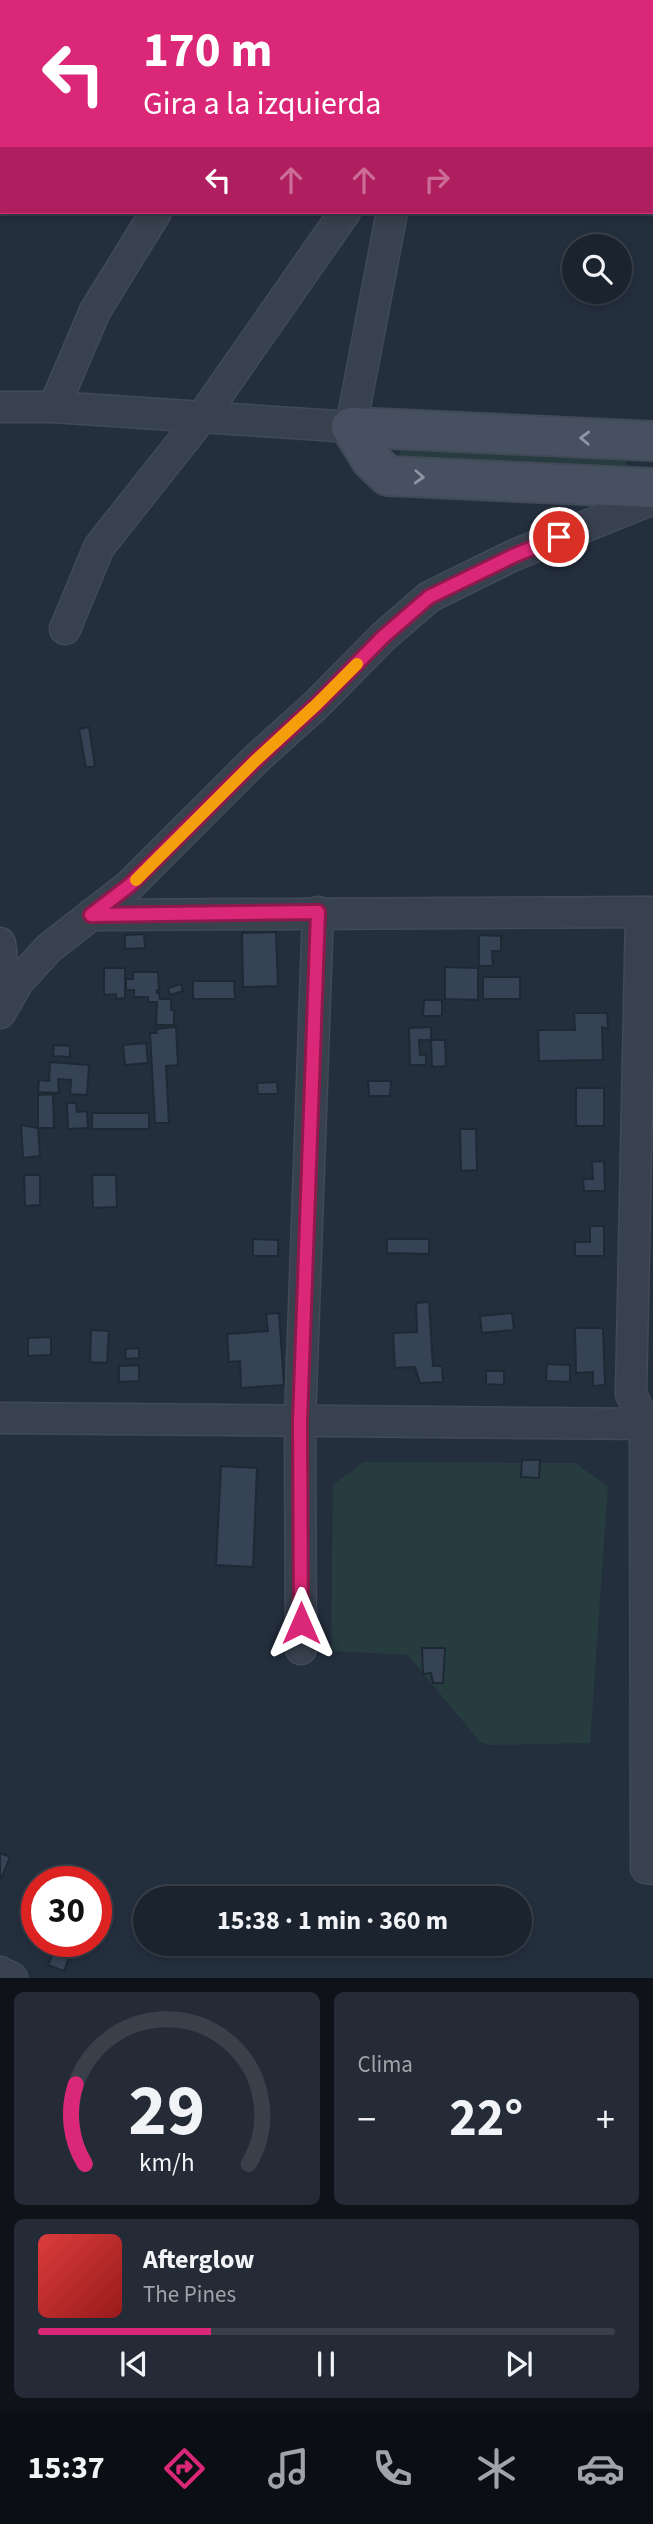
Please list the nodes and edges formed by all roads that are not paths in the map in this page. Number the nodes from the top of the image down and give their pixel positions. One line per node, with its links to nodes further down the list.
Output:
1 (155, 214): 5 (street)
2 (344, 214): 6 (street)
3 (392, 214): 7 (street)
4 (0, 407): 5 (street)
5 (54, 407): 6 (street)
6 (202, 417): 7 (street); 11 (street)
7 (351, 427): 8 (street, one-way to 7); 9 (street, one-way to 9)
8 (653, 441)
9 (653, 488)
10 (653, 499): 14 (street)
11 (65, 629)
12 (318, 912): 13 (street); 14 (street); 18 (street)
13 (647, 912): 19 (street)
14 (91, 915): 16 (street)
15 (0, 943): 16 (street)
16 (4, 1007)
17 (0, 1419): 18 (street)
18 (300, 1421): 19 (street); 20 (street)
19 (649, 1424): 21 (street)
20 (301, 1648)
21 (653, 1869)
22 (0, 1972): 23 (street)
23 (12, 1978)

